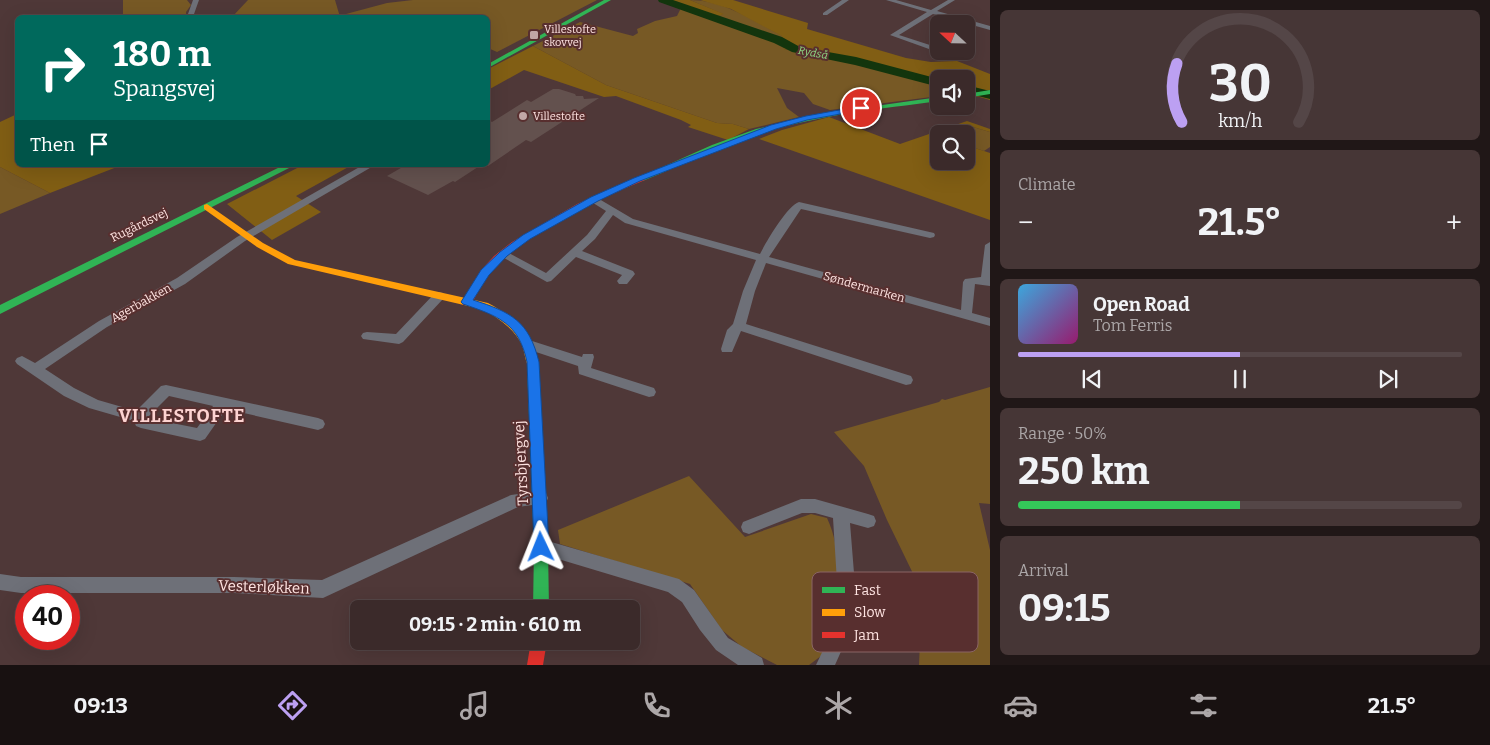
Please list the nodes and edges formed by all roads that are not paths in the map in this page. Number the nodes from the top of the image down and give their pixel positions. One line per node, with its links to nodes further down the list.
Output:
1 (196, 0): 8 (street)
2 (608, 0): 11 (street)
3 (846, 0): 7 (street)
4 (889, 0): 6 (street)
5 (952, 0): 6 (street)
6 (933, 11): 9 (street); 10 (street)
7 (825, 14)
8 (192, 15)
9 (990, 28)
10 (930, 46)
11 (520, 47): 12 (street); 13 (street)
12 (490, 59)
13 (490, 65)
14 (990, 92): 15 (street)
15 (975, 94)
16 (930, 100): 19 (street)
17 (287, 167): 20 (street, Rugårdsvej)
18 (367, 167): 23 (street)
19 (594, 199): 21 (street, Søndermarken); 26 (street)
20 (207, 207): 23 (street, Tyrsbjergvej); 32 (street, Rugårdsvej)
21 (612, 210): 25 (street); 27 (street, Søndermarken)
22 (930, 235): 27 (street)
23 (246, 236): 30 (street, Tyrsbjergvej); 40 (street, Agerbakken)
24 (990, 244): 29 (street)
25 (575, 252): 26 (street); 28 (street)
26 (503, 254): 31 (street)
27 (762, 258): 33 (street, Søndermarken); 35 (street)
28 (623, 281)
29 (988, 281): 33 (street)
30 (439, 296): 31 (street, Tyrsbjergvej); 36 (street)
31 (467, 302): 37 (street, Tyrsbjergvej)
32 (0, 310)
33 (966, 316): 34 (street, Søndermarken)
34 (990, 322)
35 (739, 326): 38 (street); 41 (street)
36 (367, 336)
37 (529, 346): 42 (street); 46 (street, Tyrsbjergvej)
38 (727, 349)
39 (22, 360): 40 (street)
40 (35, 369): 44 (street)
41 (906, 380)
42 (649, 392)
43 (223, 403): 44 (street); 44 (street); 45 (street)
44 (139, 416)
45 (318, 424)
46 (540, 498): 50 (street, Tyrsbjergvej); 52 (street, Vesterløkken)
47 (842, 514): 48 (street); 49 (street); 51 (street)
48 (868, 521)
49 (749, 526)
50 (541, 547): 53 (street, Tyrsbjergvej); 57 (street)
51 (845, 572)
52 (0, 582)
53 (541, 600)
54 (538, 650): 56 (street)
55 (832, 652): 58 (street)
56 (535, 665)
57 (755, 665)
58 (825, 665)

